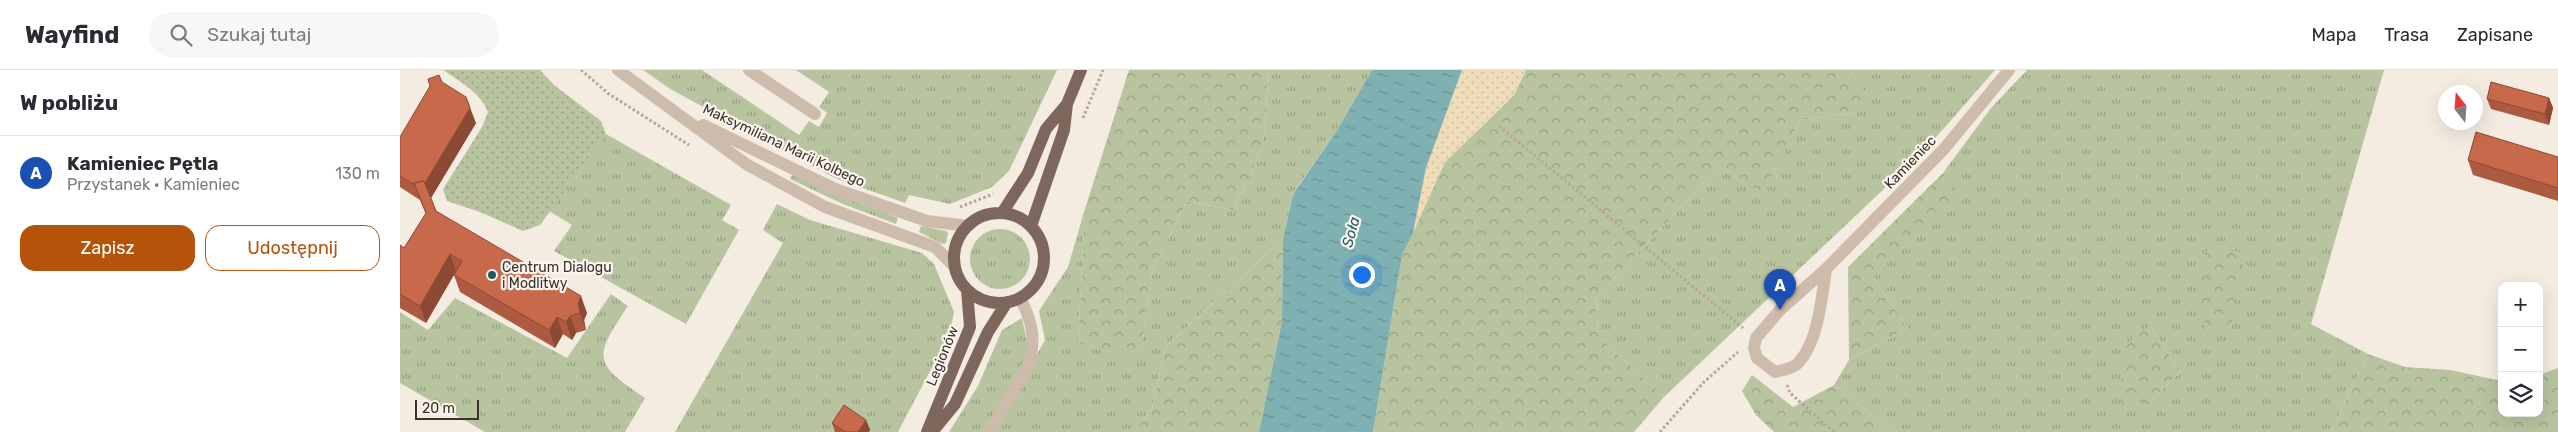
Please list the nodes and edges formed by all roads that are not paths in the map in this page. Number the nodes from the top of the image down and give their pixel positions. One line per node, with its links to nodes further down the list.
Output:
1 (618, 70): 6 (street, Maksymiliana Marii Kolbego)
2 (750, 70): 7 (street)
3 (1081, 70): 5 (main road)
4 (2009, 70): 12 (street, Kamieniec)
5 (1067, 104): 8 (main road); 10 (main road)
6 (675, 111): 9 (street, Maksymiliana Marii Kolbego); 11 (street, Maksymiliana Marii Kolbego)
7 (815, 114)
8 (1002, 214): 9 (main road); 10 (main road)
9 (968, 226): 11 (main road)
10 (1031, 226): 14 (main road)
11 (955, 267): 13 (main road)
12 (1826, 269): 12 (street, Kamieniec)
13 (967, 290): 15 (main road); 16 (main road, Legionów)
14 (1020, 298): 15 (main road); 18 (street)
15 (1007, 302): 17 (main road)
16 (927, 432)
17 (932, 432)
18 (989, 432)

